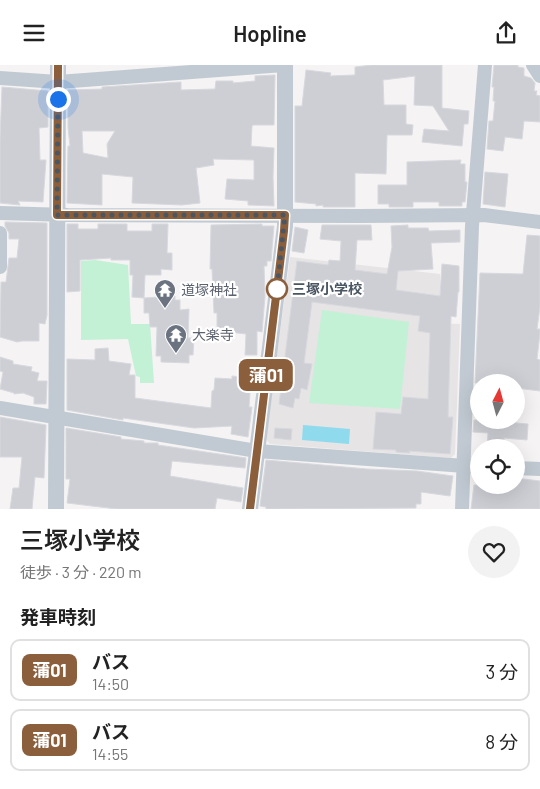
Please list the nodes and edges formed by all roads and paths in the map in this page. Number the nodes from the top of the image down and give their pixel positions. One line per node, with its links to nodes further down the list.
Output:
1 (285, 65): 4 (street); 9 (street)
2 (486, 65): 10 (street)
3 (533, 65): 5 (street)
4 (58, 73): 6 (street); 8 (street)
5 (540, 76)
6 (0, 78)
7 (0, 213): 8 (street)
8 (57, 215): 9 (street); 15 (street)
9 (285, 215): 10 (street); 16 (street)
10 (472, 215): 11 (street); 17 (street)
11 (540, 222)
12 (0, 233): 13 (street)
13 (0, 267)
14 (0, 408): 15 (street)
15 (57, 418): 16 (street); 21 (street)
16 (257, 451): 17 (street); 22 (street)
17 (464, 467): 18 (street); 23 (street)
18 (470, 467)
19 (525, 468): 20 (street)
20 (540, 469)
21 (56, 509)
22 (250, 509)
23 (462, 509)

